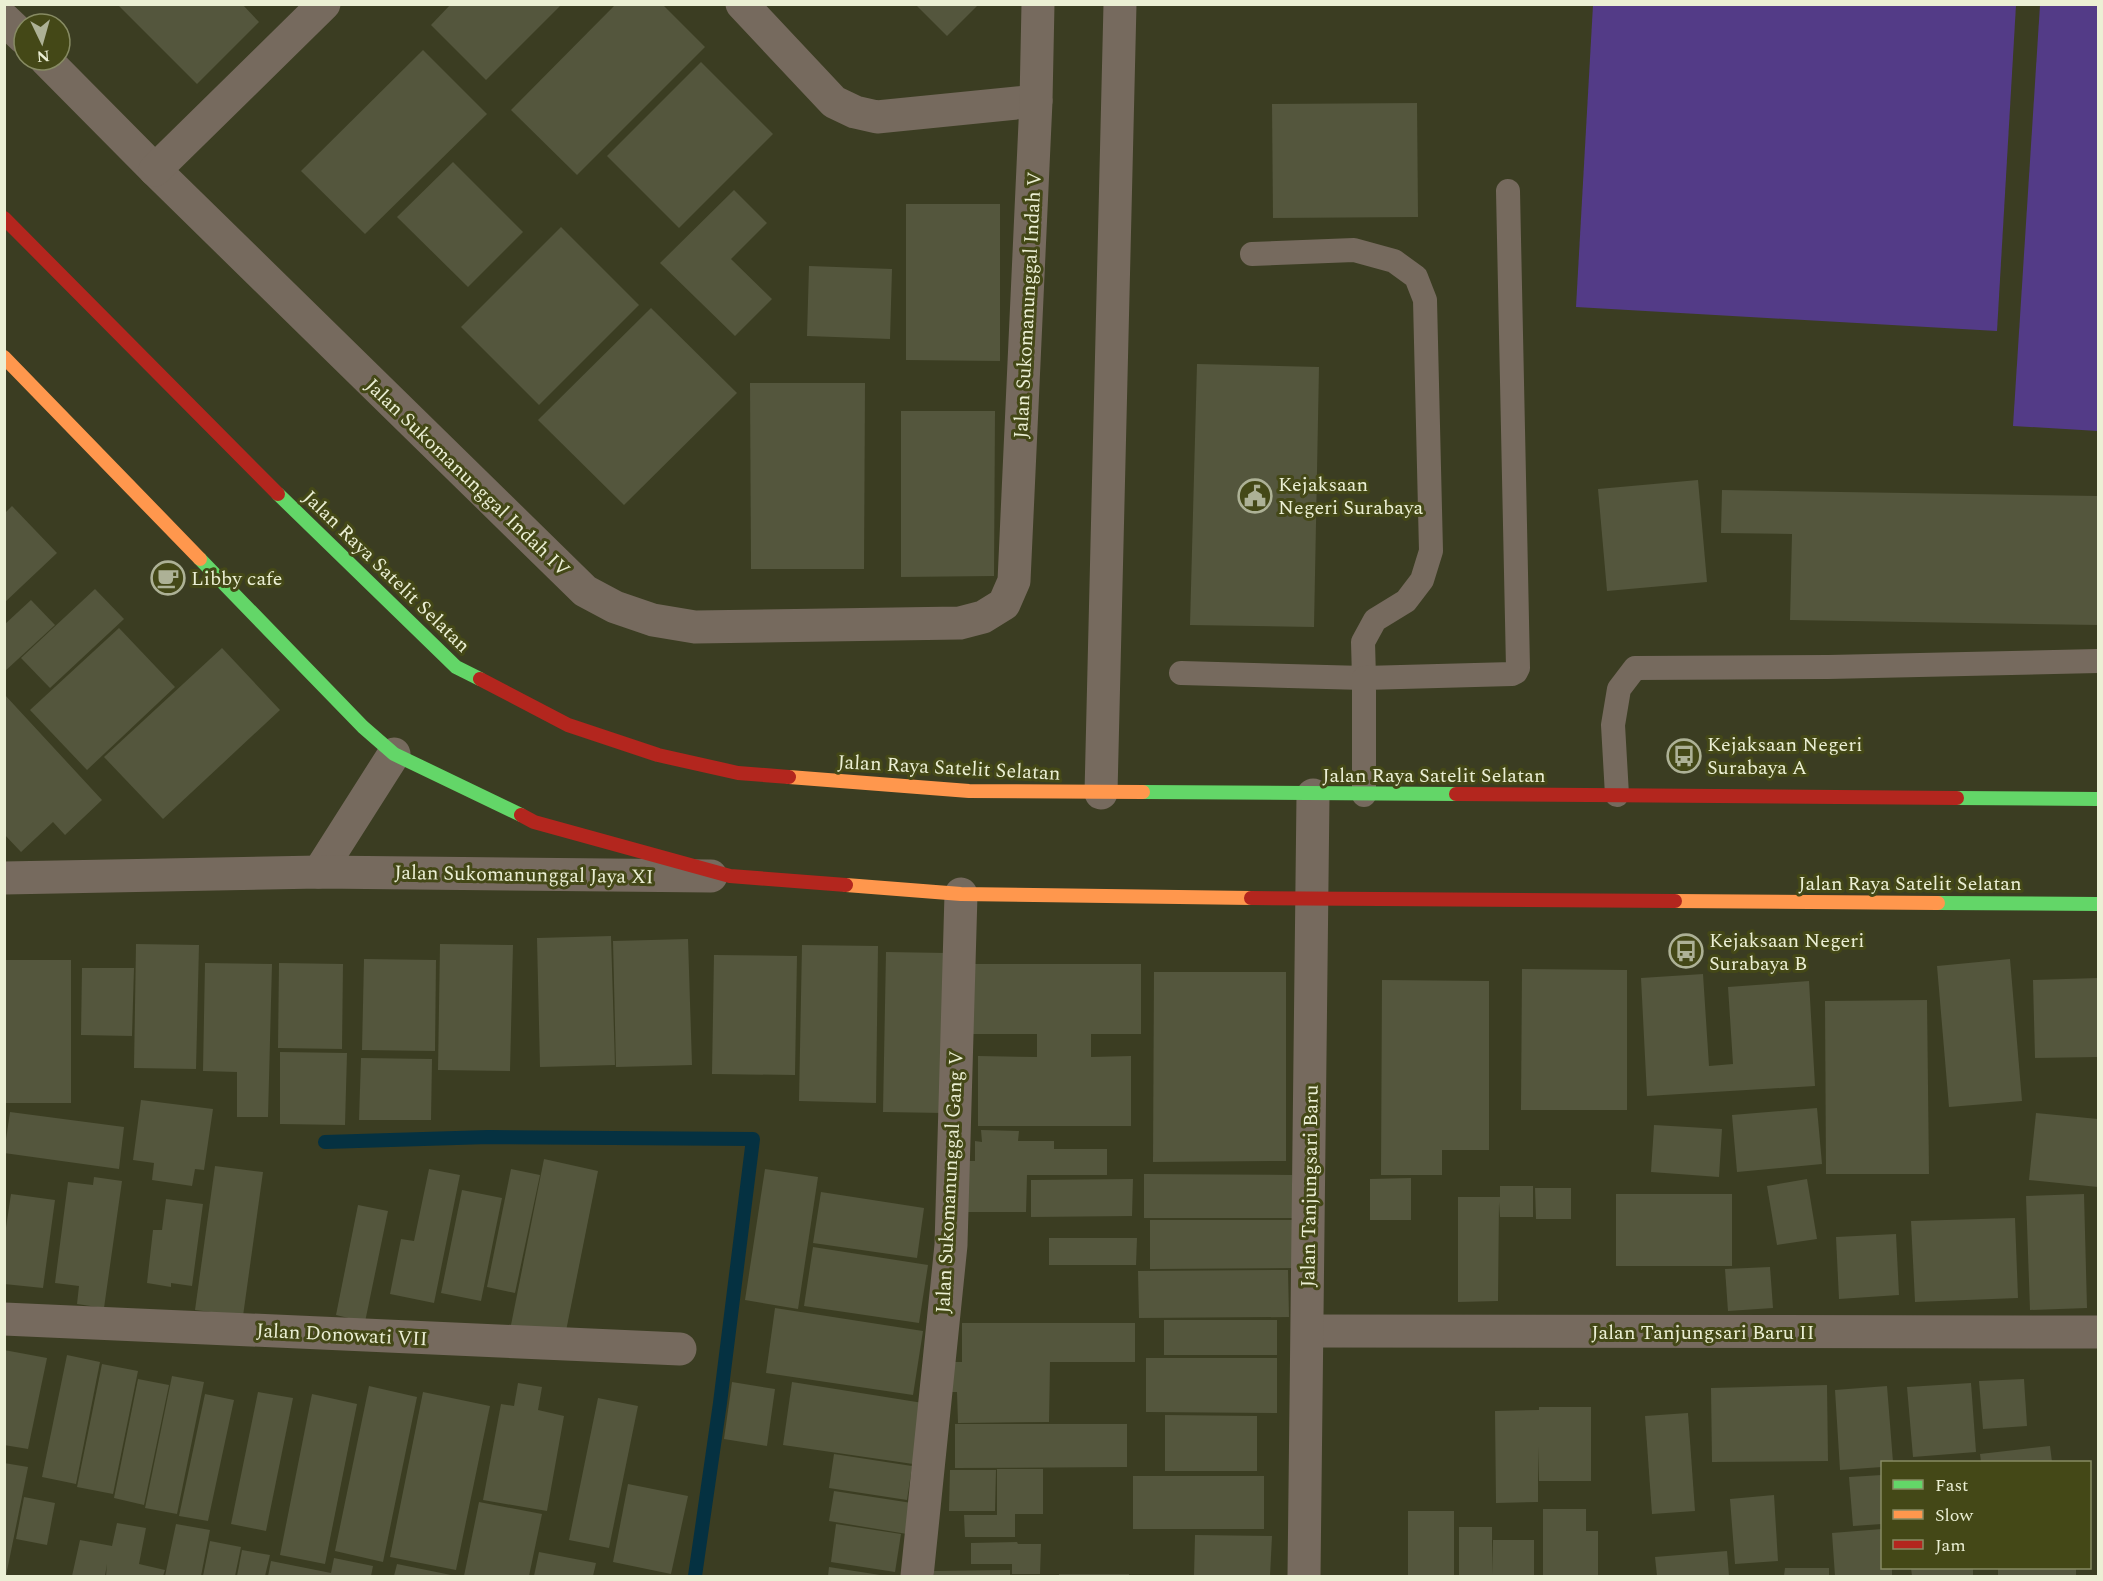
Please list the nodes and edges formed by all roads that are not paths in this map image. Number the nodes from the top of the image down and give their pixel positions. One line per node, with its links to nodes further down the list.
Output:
1 (324, 4): 7 (street)
2 (742, 4): 6 (street)
3 (1038, 4): 6 (street, Jalan Sukomanunggal Indah V)
4 (1125, 6): 17 (street)
5 (58, 72): 7 (street, Jalan Sukomanunggal Indah IV)
6 (1036, 101): 12 (street, Jalan Sukomanunggal Indah V)
7 (154, 170): 12 (street, Jalan Sukomanunggal Indah IV)
8 (1508, 191): 15 (lane)
9 (4, 218): 17 (main road, Jalan Raya Satelit Selatan)
10 (1252, 254): 15 (lane)
11 (4, 357): 16 (main road, Jalan Raya Satelit Selatan)
12 (1004, 604)
13 (2098, 661): 20 (lane)
14 (1181, 673): 15 (lane)
15 (1364, 678): 19 (lane)
16 (394, 754): 22 (street); 23 (main road, Jalan Raya Satelit Selatan)
17 (1101, 793): 18 (main road, Jalan Raya Satelit Selatan)
18 (1313, 795): 19 (main road, Jalan Raya Satelit Selatan); 26 (street, Jalan Tanjungsari Baru)
19 (1364, 795): 20 (main road, Jalan Raya Satelit Selatan)
20 (1617, 795): 21 (main road, Jalan Raya Satelit Selatan)
21 (2098, 800)
22 (319, 872): 23 (street, Jalan Sukomanunggal Jaya XI); 24 (street, Jalan Sukomanunggal Jaya XI)
23 (730, 876): 25 (main road, Jalan Raya Satelit Selatan)
24 (4, 878)
25 (961, 894): 26 (main road, Jalan Raya Satelit Selatan); 32 (street, Jalan Sukomanunggal Gang V)
26 (1311, 899): 27 (main road, Jalan Raya Satelit Selatan); 29 (street, Jalan Tanjungsari Baru)
27 (2098, 904)
28 (4, 1318): 31 (street, Jalan Donowati VII)
29 (1308, 1331): 30 (street, Jalan Tanjungsari Baru II); 33 (street, Jalan Tanjungsari Baru)
30 (2098, 1332)
31 (680, 1349)
32 (917, 1576)
33 (1305, 1576)

